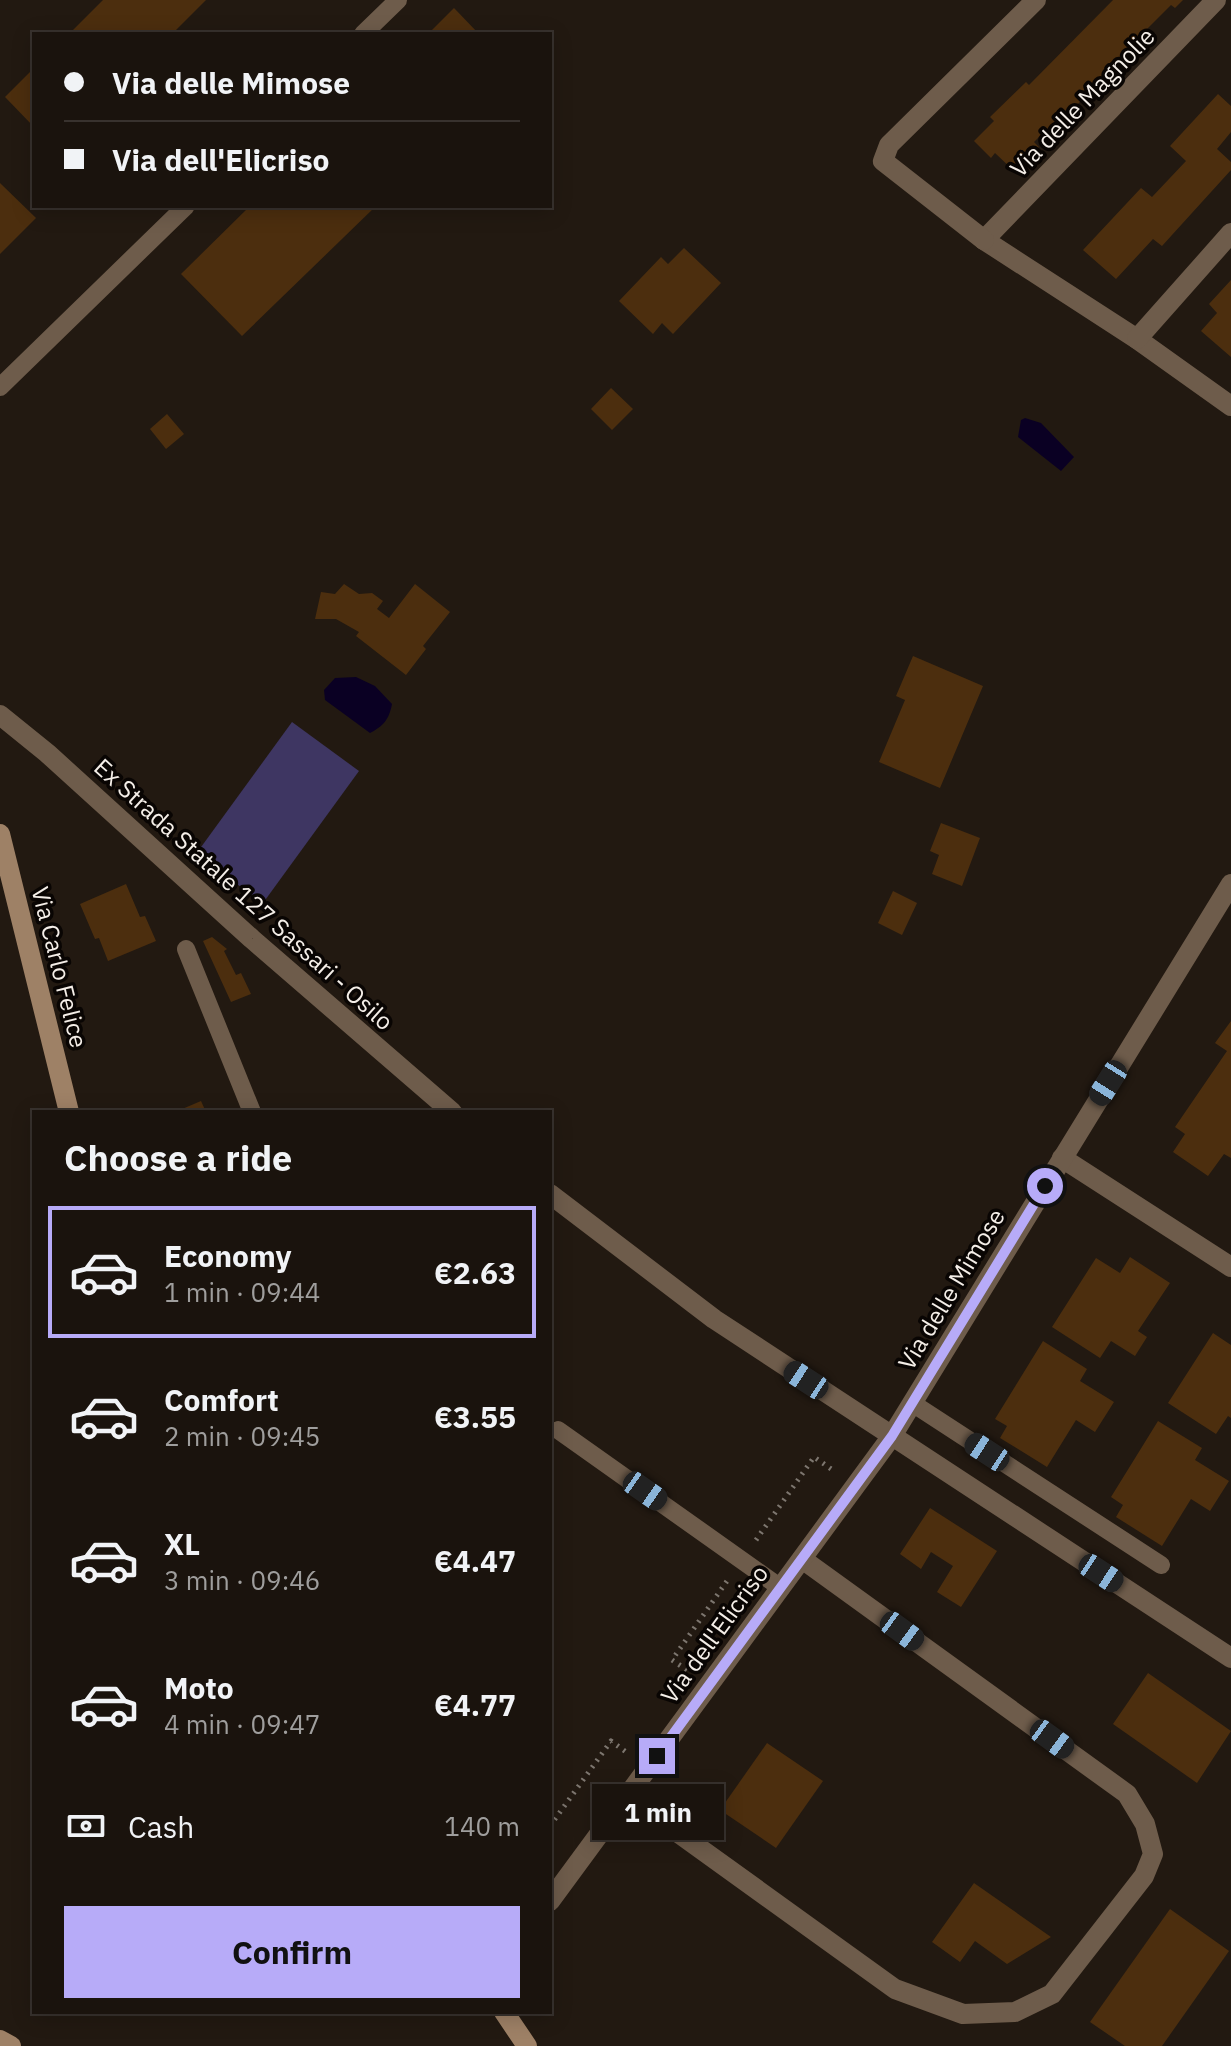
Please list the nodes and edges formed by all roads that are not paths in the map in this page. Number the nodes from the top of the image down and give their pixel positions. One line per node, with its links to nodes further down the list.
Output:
1 (398, 0): 4 (lane)
2 (1036, 0): 7 (street)
3 (1216, 0): 7 (street, Via delle Magnolie)
4 (365, 32)
5 (184, 208): 9 (lane)
6 (1231, 233): 8 (street)
7 (984, 240): 8 (street)
8 (1137, 339): 10 (street)
9 (0, 387)
10 (1231, 406)
11 (0, 715): 17 (street, Ex Strada Statale 127 Sassari - Osilo)
12 (0, 834): 15 (main road, Via Carlo Felice)
13 (1231, 884): 18 (street, Via delle Mimose)
14 (186, 949): 16 (lane)
15 (69, 1110)
16 (251, 1110)
17 (450, 1110)
18 (1062, 1158): 20 (street); 21 (street, Via delle Mimose)
19 (552, 1196): 23 (street)
20 (1231, 1267)
21 (912, 1403): 23 (street, Via delle Mimose); 25 (lane)
22 (558, 1430): 26 (lane)
23 (892, 1436): 24 (street, Via dell'Elicriso); 27 (street)
24 (802, 1559): 26 (street, Via dell'Elicriso); 28 (street)
25 (1161, 1565)
26 (781, 1588): 28 (street, Via dell'Elicriso)
27 (1231, 1658)
28 (627, 1796): 29 (street, Via dell'Elicriso)
29 (552, 1898)
30 (505, 2014): 32 (main road)
31 (0, 2040): 33 (main road)
32 (520, 2041)
33 (11, 2046)

